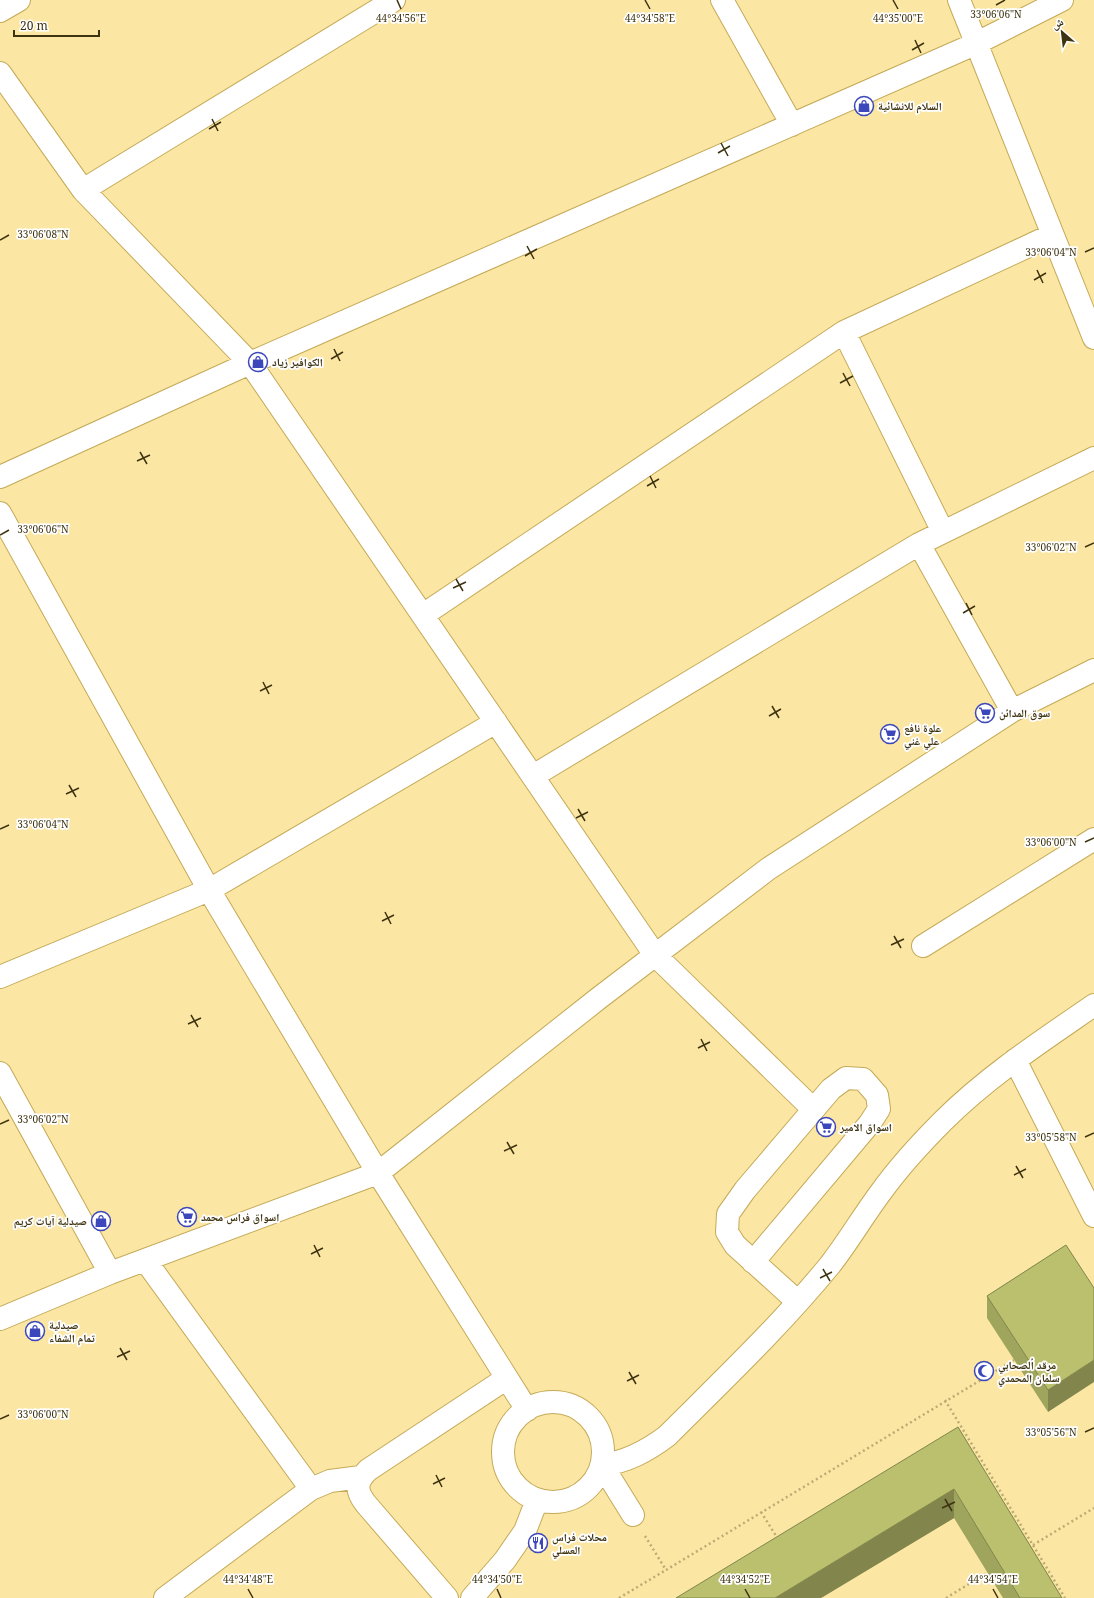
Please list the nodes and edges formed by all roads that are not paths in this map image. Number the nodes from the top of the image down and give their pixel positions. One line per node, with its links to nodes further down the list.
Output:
1 (19, 0): 6 (street)
2 (394, 0): 10 (street)
3 (722, 0): 9 (street)
4 (959, 0): 7 (street)
5 (1062, 0): 7 (street)
6 (0, 11)
7 (975, 44): 9 (street); 11 (street)
8 (0, 73): 10 (street)
9 (792, 125): 14 (street)
10 (83, 190): 14 (street)
11 (1052, 235): 12 (street); 13 (street)
12 (844, 332): 18 (street); 20 (street)
13 (1094, 338)
14 (250, 363): 16 (street); 20 (street)
15 (1094, 458): 18 (street)
16 (0, 477)
17 (0, 513): 26 (street)
18 (943, 532): 19 (street)
19 (919, 544): 22 (street); 24 (street)
20 (423, 615): 23 (street)
21 (1093, 672): 22 (street)
22 (1012, 711): 28 (street)
23 (496, 722): 24 (street); 26 (street)
24 (533, 776): 28 (street)
25 (1094, 839): 27 (street)
26 (209, 890): 29 (street); 34 (street)
27 (923, 946)
28 (655, 955): 33 (street); 34 (street)
29 (0, 977)
30 (1094, 1005): 31 (street)
31 (1016, 1060): 35 (street); 39 (street)
32 (0, 1073): 38 (street)
33 (813, 1109): 37 (street); 37 (street)
34 (378, 1173): 36 (street); 41 (street)
35 (1094, 1216)
36 (145, 1260): 38 (street); 45 (street)
37 (753, 1262): 39 (street)
38 (110, 1274): 40 (street)
39 (798, 1302): 43 (street)
40 (0, 1319)
41 (507, 1378): 42 (street); 44 (street)
42 (527, 1410): 43 (street); 46 (street)
43 (602, 1465): 46 (street); 47 (street)
44 (361, 1477): 45 (street); 49 (street)
45 (311, 1489): 48 (street)
46 (537, 1500): 50 (street)
47 (632, 1515)
48 (165, 1598)
49 (447, 1598)
50 (472, 1598)

